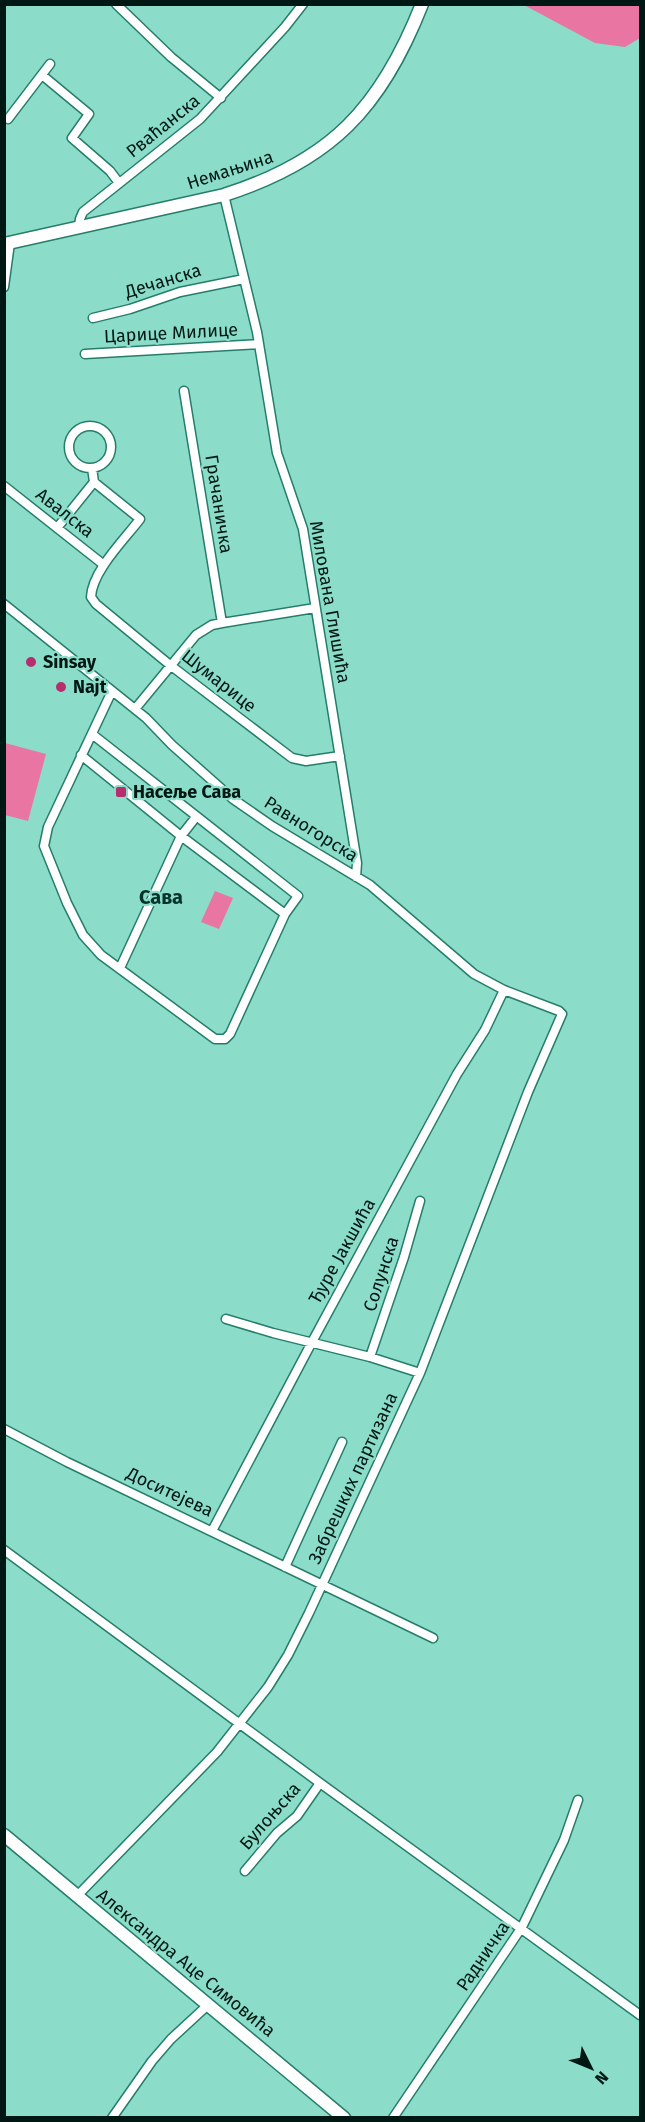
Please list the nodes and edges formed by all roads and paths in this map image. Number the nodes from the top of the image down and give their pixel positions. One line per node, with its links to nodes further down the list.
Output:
1 (116, 4): 6 (street, Рваћанска)
2 (303, 4): 6 (street)
3 (422, 4): 9 (street, Немањина)
4 (50, 64): 5 (street)
5 (42, 75): 7 (street); 8 (street)
6 (221, 98): 8 (street, Рваћанска)
7 (8, 119)
8 (119, 183): 10 (street, Рваћанска)
9 (224, 195): 10 (street, Немањина); 12 (street, Милована Глишића)
10 (79, 226): 11 (street, Немањина)
11 (7, 243): 13 (street)
12 (244, 279): 14 (street, Дечанска); 15 (street, Милована Глишића)
13 (4, 287)
14 (93, 318)
15 (259, 344): 16 (street, Царице Милице); 24 (street, Милована Глишића)
16 (85, 354)
17 (184, 391): 25 (street, Грачаничка)
18 (92, 468): 18 (street); 19 (street)
19 (94, 482): 21 (street); 22 (street)
20 (4, 486): 21 (street, Авалска)
21 (57, 528): 22 (street, Авалска)
22 (104, 565): 26 (street, Шумарице)
23 (4, 604): 27 (street, Равногорска)
24 (315, 608): 25 (street); 31 (street, Милована Глишића)
25 (222, 623): 26 (street)
26 (170, 665): 28 (street); 31 (street, Шумарице)
27 (112, 691): 28 (street, Равногорска); 29 (street)
28 (135, 709): 34 (street, Равногорска)
29 (92, 734): 30 (street); 32 (street)
30 (81, 755): 33 (street); 36 (street)
31 (340, 756): 34 (street, Милована Глишића)
32 (196, 817): 33 (street); 35 (street)
33 (181, 836): 35 (street); 36 (street)
34 (356, 877): 37 (street, Равногорска)
35 (285, 914): 36 (street)
36 (120, 968)
37 (504, 990): 38 (street, Равногорска); 41 (street, Ђуре Јакшића)
38 (562, 1014): 43 (street, Забрешких партизана)
39 (420, 1201): 42 (street, Солунска)
40 (226, 1319): 41 (street)
41 (312, 1342): 42 (street); 46 (street, Ђуре Јакшића)
42 (370, 1357): 43 (street)
43 (420, 1373): 49 (street, Забрешких партизана)
44 (4, 1429): 46 (street, Доситејева)
45 (342, 1442): 48 (street)
46 (212, 1531): 48 (street, Доситејева)
47 (4, 1550): 51 (street)
48 (285, 1567): 49 (street, Доситејева)
49 (322, 1584): 50 (street, Доситејева); 51 (street, Забрешких партизана)
50 (433, 1638)
51 (241, 1723): 52 (street); 56 (street, Забрешких партизана)
52 (320, 1783): 55 (street, Булоњска); 57 (street)
53 (578, 1800): 57 (street, Радничка)
54 (4, 1836): 56 (street, Александра Аце Симовића)
55 (244, 1870)
56 (77, 1896): 58 (street, Александра Аце Симовића)
57 (522, 1927): 59 (street); 62 (street, Радничка)
58 (209, 2004): 60 (street); 61 (street, Александра Аце Симовића)
59 (640, 2014)
60 (112, 2118)
61 (344, 2118)
62 (393, 2118)

